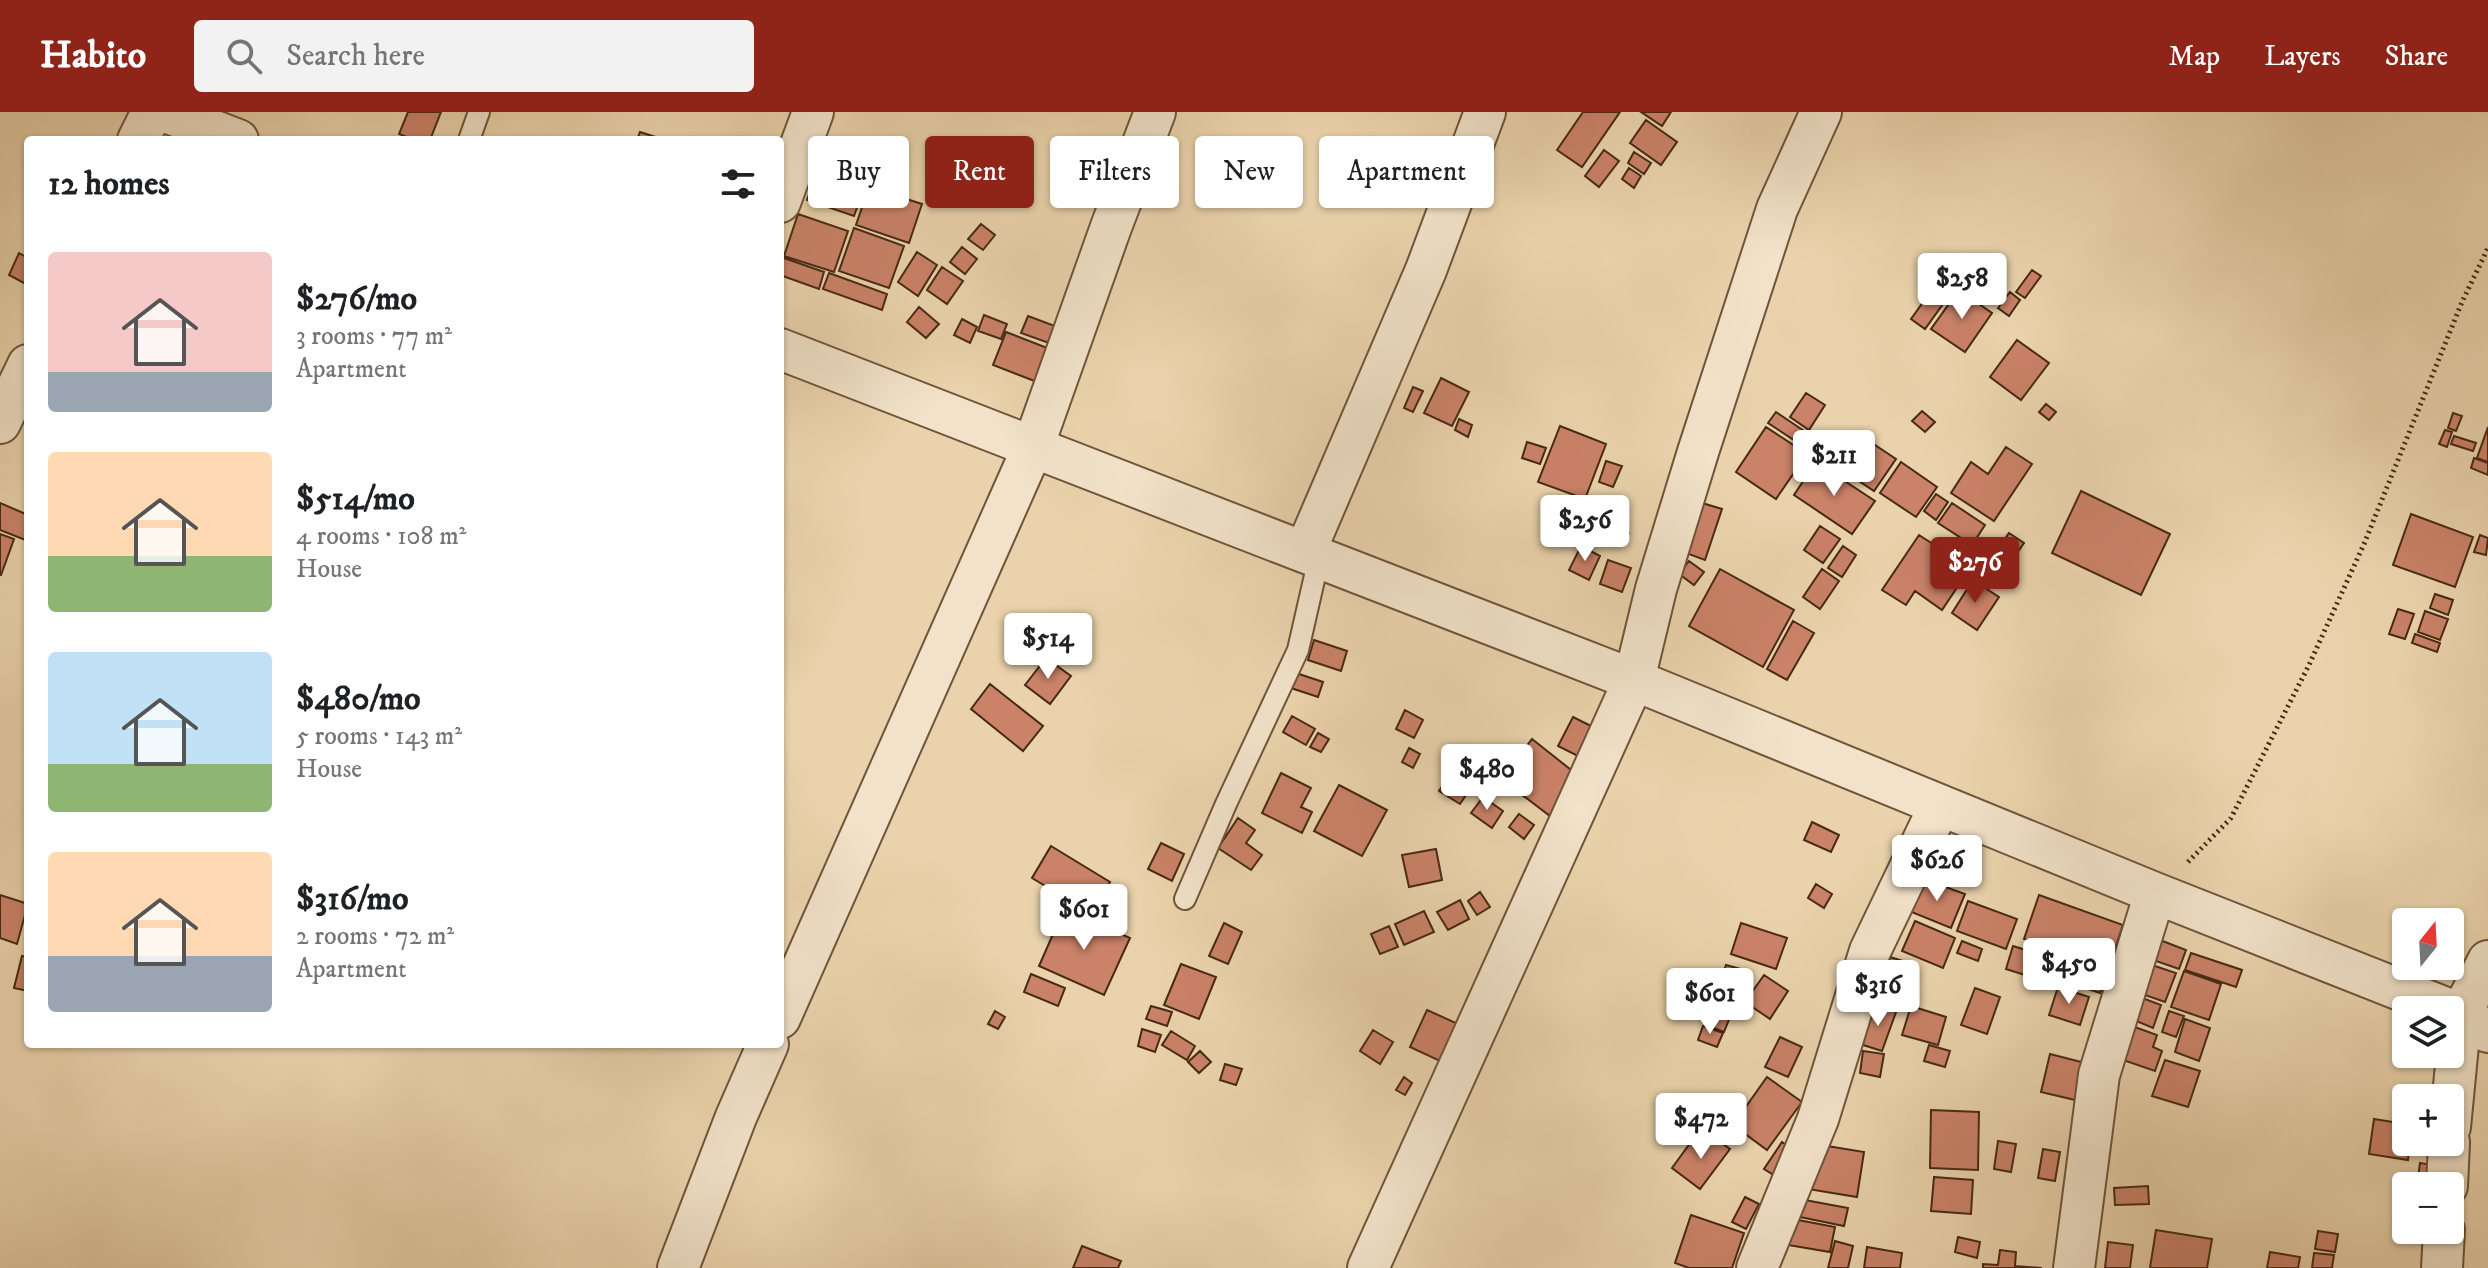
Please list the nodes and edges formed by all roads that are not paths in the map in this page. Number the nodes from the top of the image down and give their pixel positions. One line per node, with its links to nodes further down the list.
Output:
1 (152, 112): 8 (street)
2 (166, 112): 9 (street)
3 (479, 112): 10 (lane)
4 (813, 112): 11 (street)
5 (1155, 112): 15 (street)
6 (1485, 112): 16 (street)
7 (1821, 112): 17 (street)
8 (140, 136)
9 (228, 136)
10 (470, 136)
11 (784, 191)
12 (784, 351): 15 (street)
13 (24, 373): 14 (street)
14 (0, 423)
15 (1033, 447): 16 (street); 22 (street)
16 (1312, 555): 17 (street); 20 (lane)
17 (1634, 680): 18 (street); 28 (street)
18 (1940, 805): 19 (street); 29 (street)
19 (2155, 893): 23 (street); 30 (street)
20 (1185, 899)
21 (2488, 961): 23 (street)
22 (784, 1009)
23 (2475, 1023): 25 (street)
24 (766, 1048): 27 (street)
25 (2460, 1084)
26 (2443, 1244): 31 (street)
27 (678, 1268)
28 (1368, 1268)
29 (1757, 1268)
30 (2074, 1268)
31 (2442, 1268)

